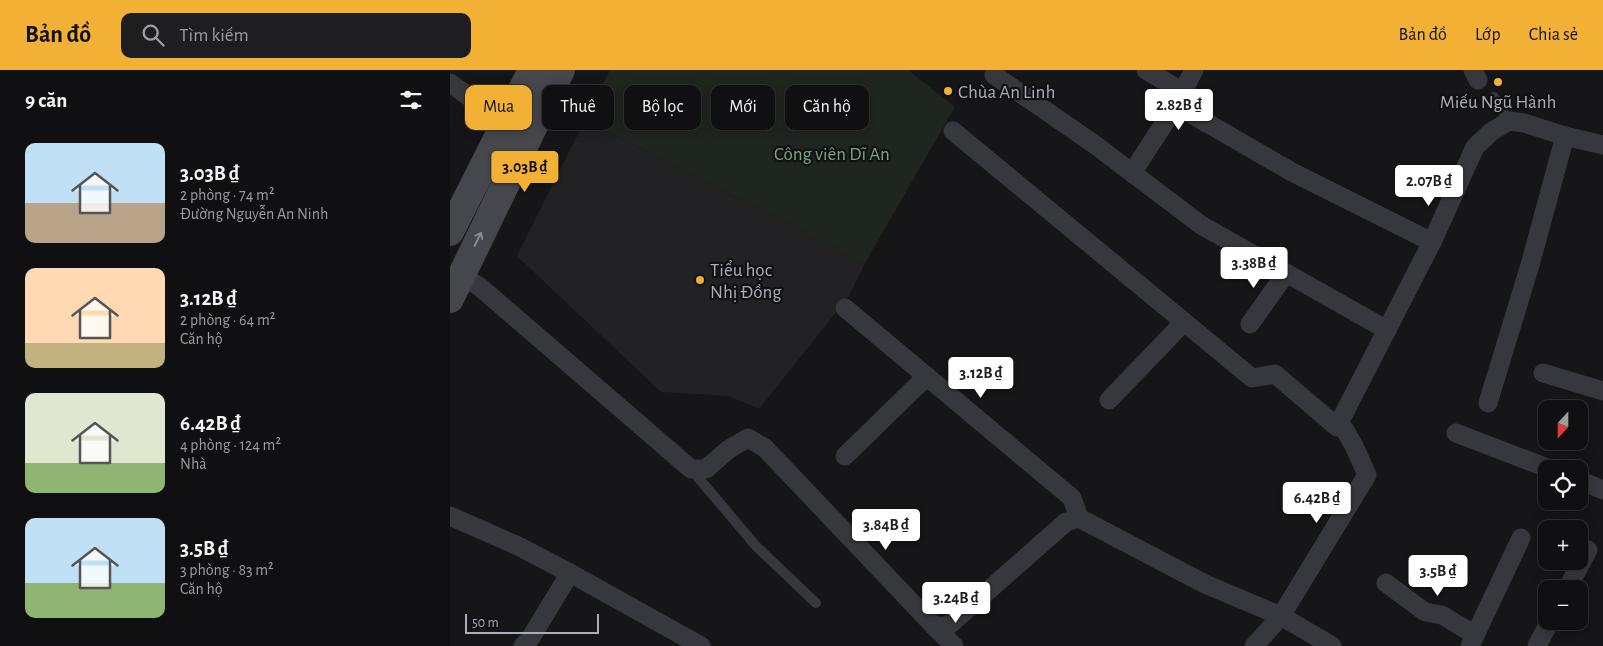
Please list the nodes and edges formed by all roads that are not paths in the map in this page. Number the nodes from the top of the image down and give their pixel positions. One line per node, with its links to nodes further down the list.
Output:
1 (532, 70): 7 (main road)
2 (561, 70): 19 (main road, one-way to 2)
3 (1146, 70): 10 (street)
4 (1194, 70): 10 (street)
5 (994, 75): 16 (street)
6 (450, 83): 8 (street)
7 (525, 85)
8 (465, 94)
9 (1494, 97): 11 (lane)
10 (1180, 98): 16 (street); 18 (street)
11 (1509, 121): 14 (street); 18 (street)
12 (503, 130): 17 (main road)
13 (953, 131): 23 (street)
14 (1565, 136): 15 (street); 30 (street)
15 (1603, 145)
16 (1132, 172): 20 (street)
17 (452, 221)
18 (1432, 242): 25 (street)
19 (456, 272): 21 (main road); 35 (street)
20 (1286, 273): 24 (street); 25 (street)
21 (450, 299)
22 (845, 308): 27 (street)
23 (1184, 322): 25 (street); 29 (street)
24 (1250, 324)
25 (1387, 330)
26 (1543, 373): 28 (street)
27 (927, 376): 33 (street); 39 (street)
28 (1603, 390)
29 (1109, 400)
30 (1488, 403)
31 (1345, 430): 44 (street)
32 (1456, 433): 34 (street)
33 (845, 456)
34 (1538, 464)
35 (691, 468): 43 (lane); 45 (street)
36 (1588, 484): 37 (street)
37 (1603, 490)
38 (450, 516): 41 (street)
39 (1079, 518): 44 (street); 45 (street)
40 (1521, 538): 47 (street)
41 (570, 573): 48 (street); 49 (street)
42 (1386, 584): 47 (street)
43 (816, 603)
44 (1281, 616): 51 (street); 52 (street)
45 (934, 626): 50 (street)
46 (1545, 630): 53 (street)
47 (1473, 640)
48 (530, 644)
49 (701, 646)
50 (954, 646)
51 (1254, 646)
52 (1332, 646)
53 (1537, 646)

